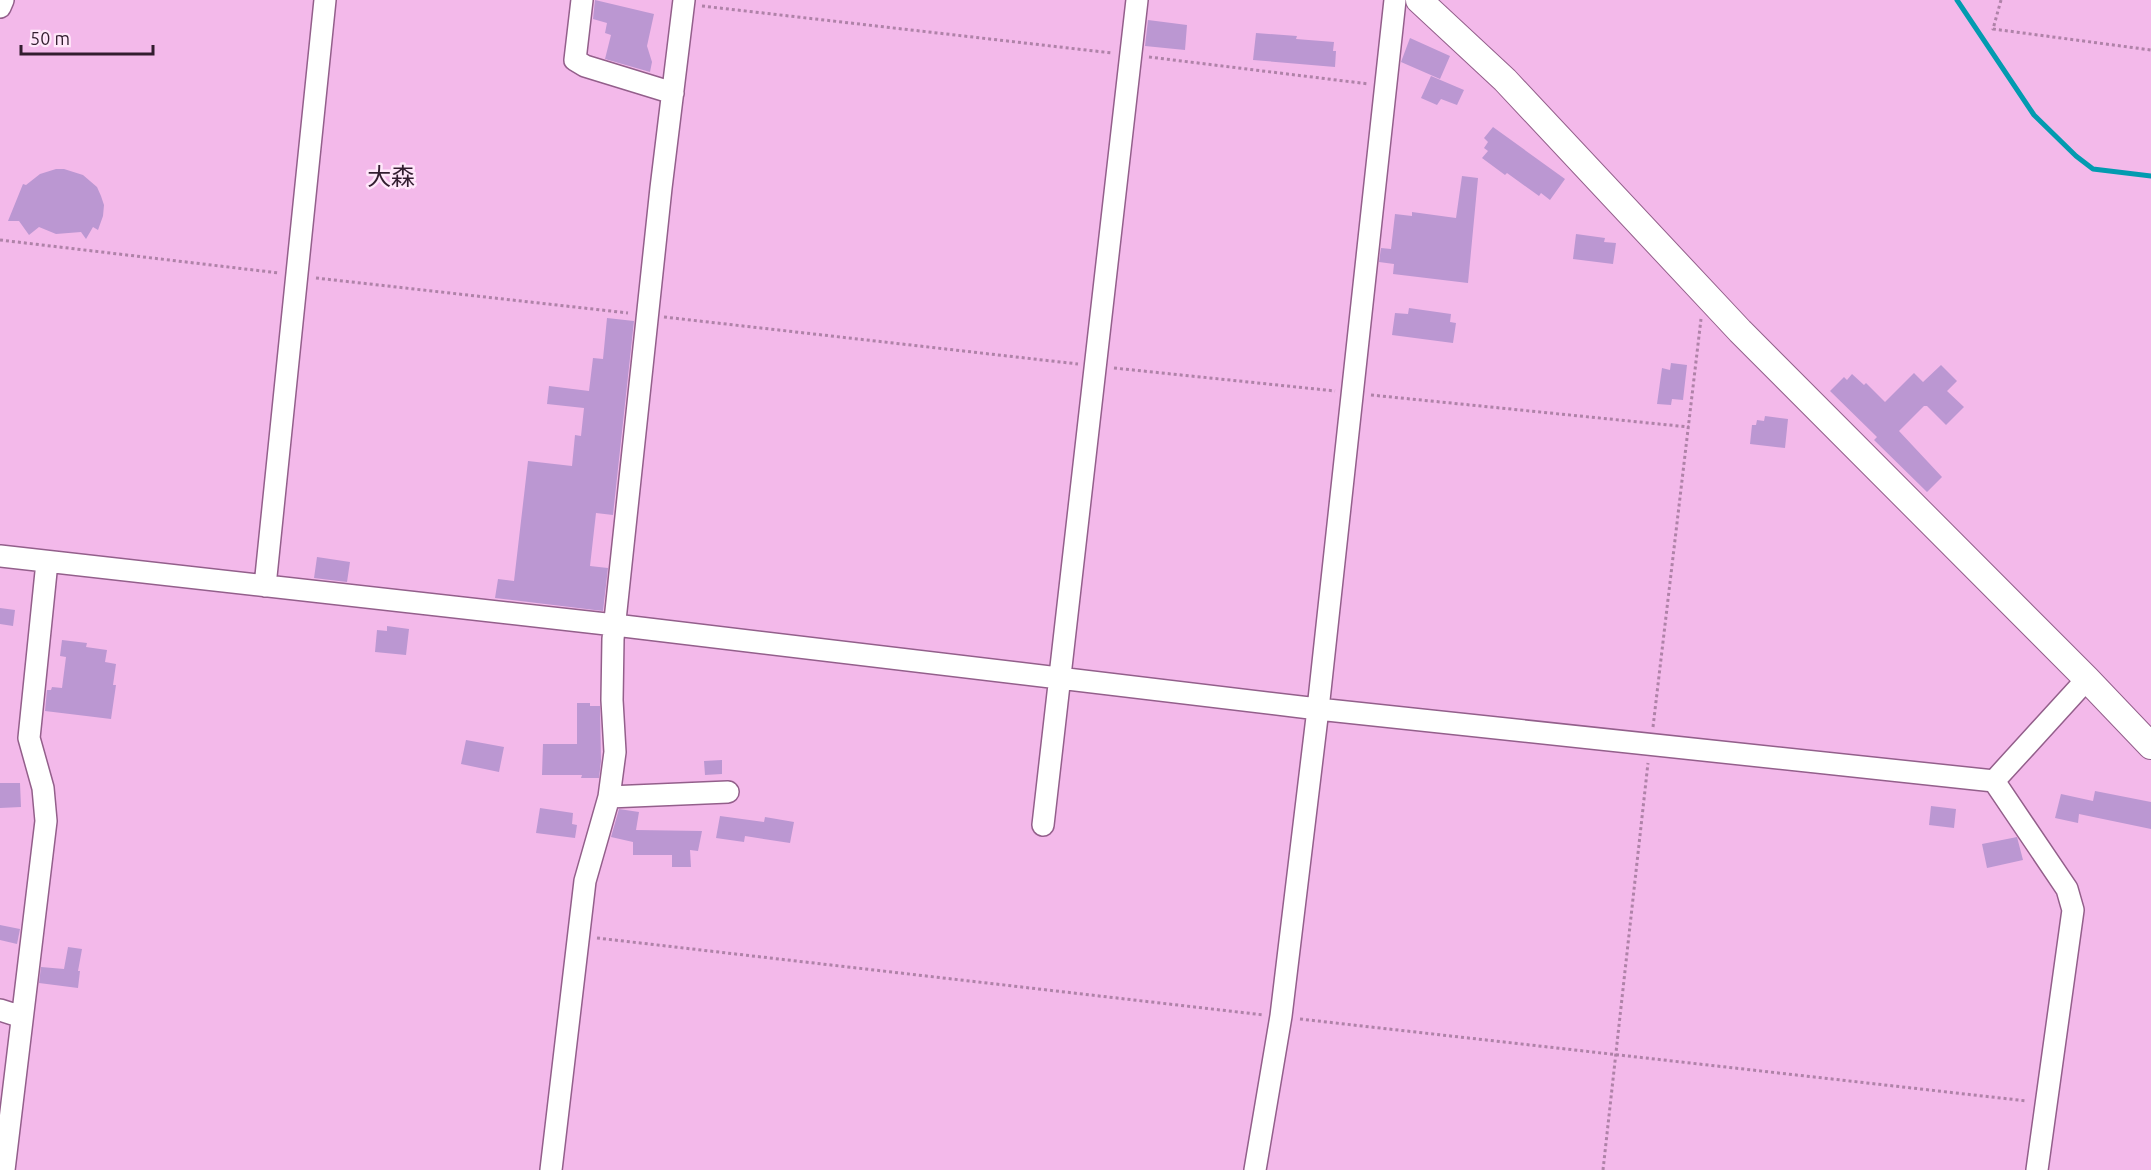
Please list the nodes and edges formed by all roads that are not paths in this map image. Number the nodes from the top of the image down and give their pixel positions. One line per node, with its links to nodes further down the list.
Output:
1 (3, 0): 8 (street)
2 (325, 0): 12 (street)
3 (582, 0): 9 (street)
4 (1137, 0): 14 (street)
5 (1395, 0): 16 (street)
6 (1419, 0): 15 (street)
7 (684, 2): 9 (street)
8 (0, 7)
9 (673, 93): 13 (street)
10 (0, 556): 11 (street)
11 (47, 562): 12 (street); 23 (street)
12 (265, 586): 13 (street)
13 (615, 625): 14 (street); 20 (street)
14 (1060, 678): 16 (street); 21 (street)
15 (2087, 679): 17 (street); 18 (street)
16 (1318, 709): 18 (street); 26 (street)
17 (2151, 746)
18 (1994, 781): 27 (street)
19 (728, 792): 20 (street)
20 (609, 797): 25 (street)
21 (1043, 825)
22 (0, 1010): 23 (street)
23 (22, 1017): 24 (street)
24 (4, 1170)
25 (551, 1170)
26 (1255, 1170)
27 (2037, 1170)

